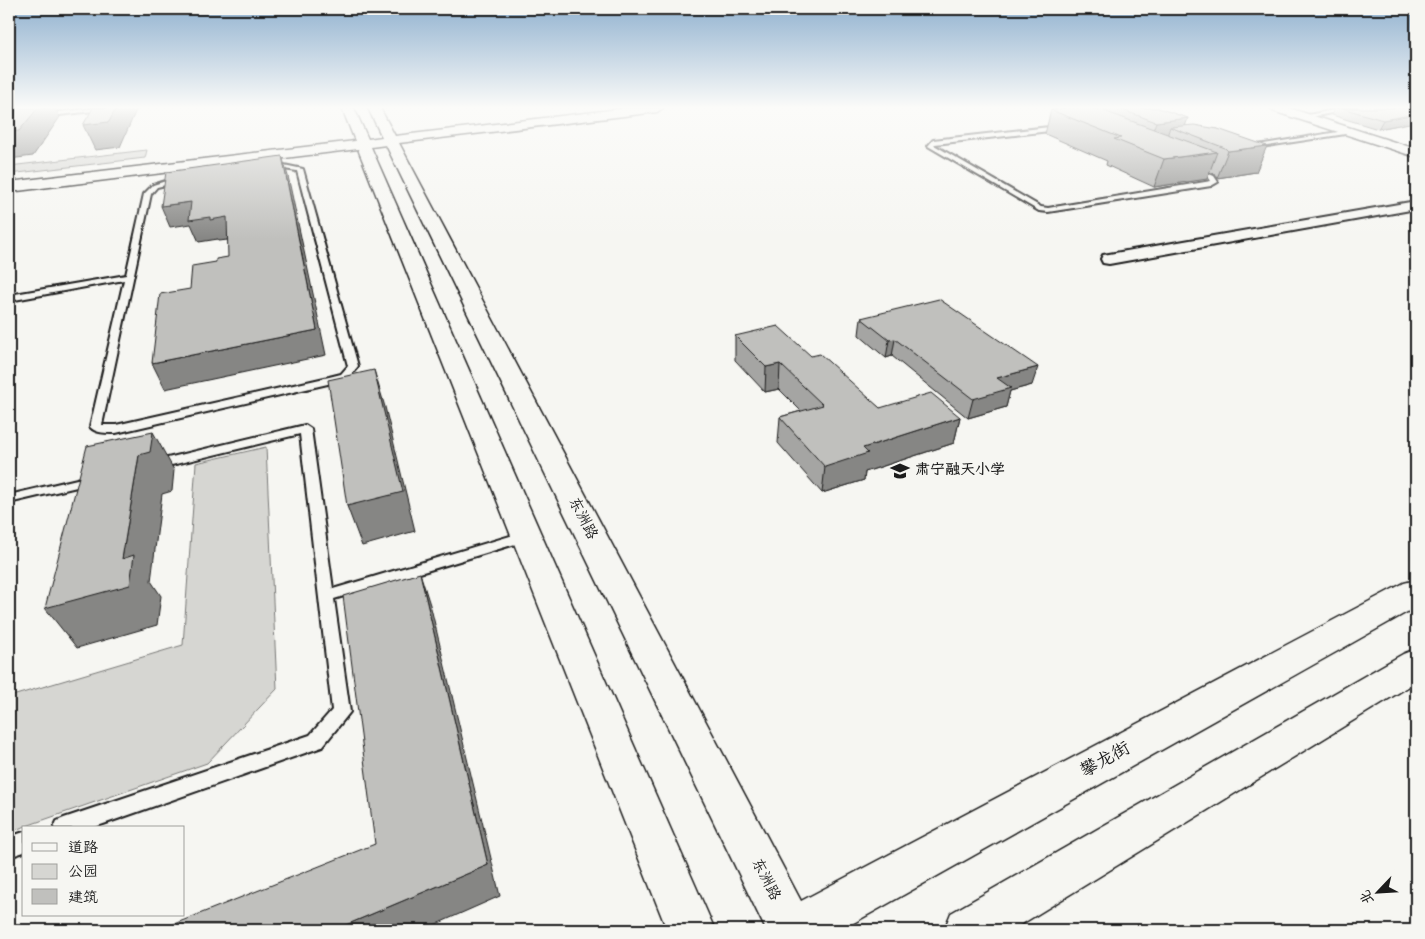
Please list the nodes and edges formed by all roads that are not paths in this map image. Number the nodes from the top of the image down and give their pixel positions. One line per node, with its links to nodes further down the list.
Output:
1 (258, 152): 7 (street)
2 (277, 152): 8 (street)
3 (380, 152): 16 (street, 东洲路)
4 (382, 152): 24 (street, 东洲路)
5 (940, 152): 6 (lane)
6 (1150, 152)
7 (9, 179)
8 (9, 187)
9 (1416, 205): 10 (street)
10 (1109, 259)
11 (129, 277): 11 (lane); 12 (lane)
12 (9, 298)
13 (142, 468): 18 (lane)
14 (104, 477): 15 (lane)
15 (9, 499)
16 (527, 536): 18 (lane); 23 (street, 东洲路)
17 (1416, 592): 25 (street, 攀龙街)
18 (327, 596): 20 (lane)
19 (1416, 664): 26 (street)
20 (70, 826)
21 (22, 843): 22 (lane)
22 (9, 847)
23 (691, 930)
24 (791, 930)
25 (795, 930)
26 (968, 930)

